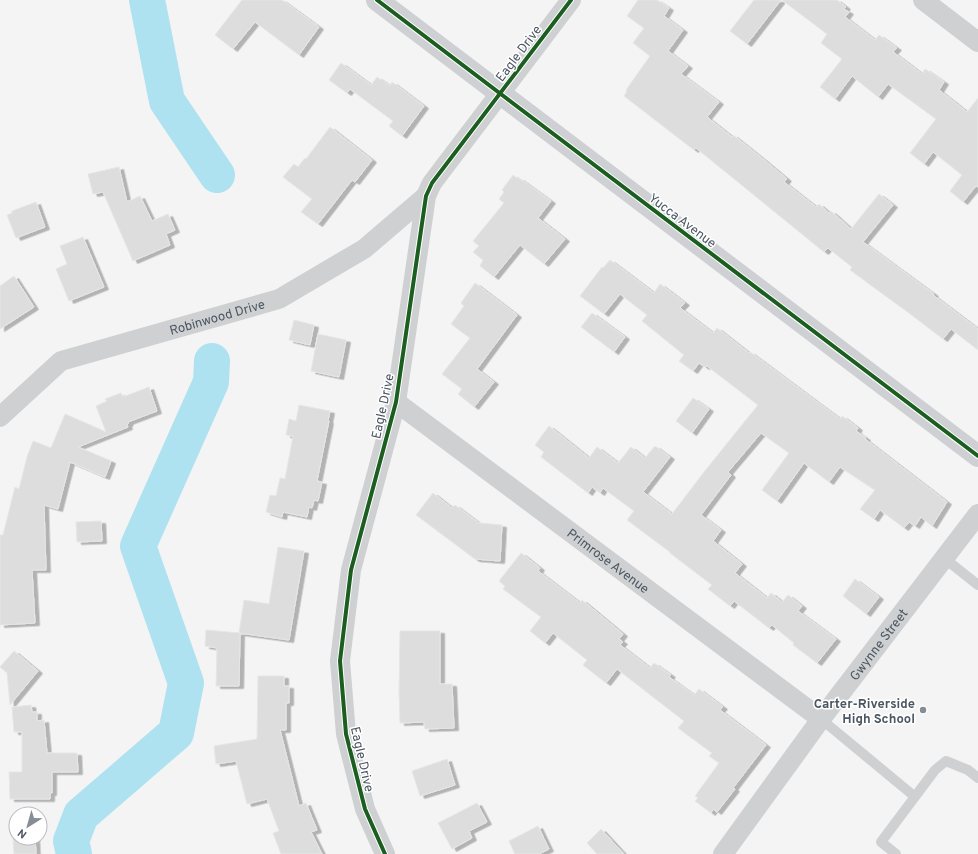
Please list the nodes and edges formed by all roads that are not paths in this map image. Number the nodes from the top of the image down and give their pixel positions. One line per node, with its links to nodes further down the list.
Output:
1 (377, 0): 5 (street, Yucca Avenue)
2 (571, 0): 5 (street, Eagle Drive)
3 (933, 3): 4 (street)
4 (978, 42)
5 (499, 94): 6 (street, Eagle Drive); 9 (street, Yucca Avenue)
6 (426, 196): 7 (street, Eagle Drive); 8 (street, Robinwood Drive)
7 (396, 402): 13 (street, Primrose Avenue); 16 (street, Eagle Drive)
8 (0, 416)
9 (978, 456)
10 (978, 514): 11 (street, Gwynne Street)
11 (944, 558): 12 (lane); 13 (street, Gwynne Street)
12 (978, 585)
13 (821, 719): 15 (lane); 17 (street, Gwynne Street)
14 (978, 778): 15 (lane)
15 (914, 796): 18 (lane)
16 (385, 854)
17 (723, 854)
18 (896, 854)

